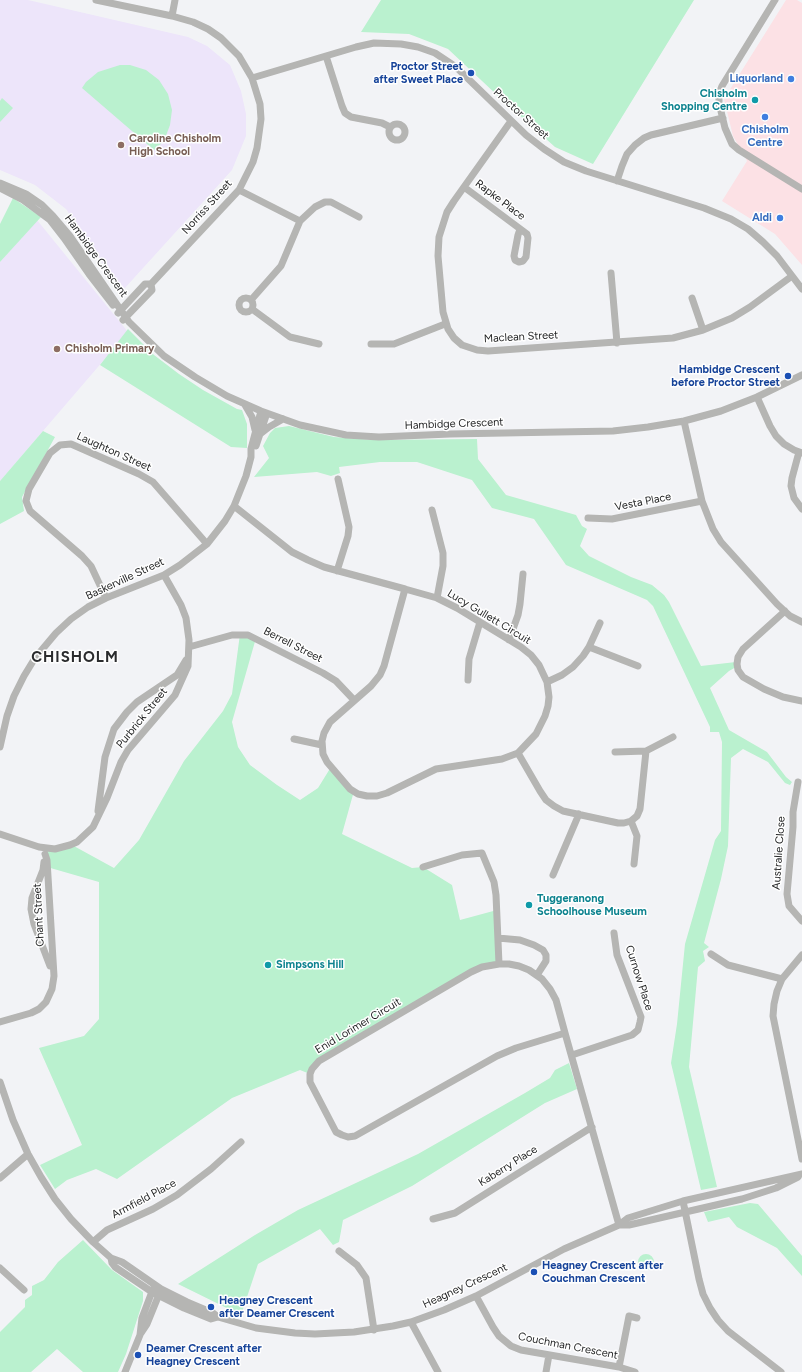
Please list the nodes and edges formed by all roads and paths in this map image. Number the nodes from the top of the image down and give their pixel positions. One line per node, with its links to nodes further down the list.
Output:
1 (96, 0): 4 (street, Norriss Street)
2 (175, 0): 4 (street)
3 (775, 0): 7 (street)
4 (172, 16): 6 (street, Norriss Street)
5 (326, 56): 6 (street, Proctor Street); 8 (street, Proctor Street); 9 (street)
6 (252, 78): 15 (street, Norriss Street)
7 (723, 118): 10 (street); 14 (street)
8 (511, 121): 10 (street, Proctor Street); 12 (street, Maclean Street)
9 (390, 127)
10 (617, 181): 20 (street, Proctor Street)
11 (0, 183): 26 (street, Hambidge Crescent)
12 (464, 187): 18 (street, Rapke Place); 28 (street, Maclean Street)
13 (0, 188): 26 (street, Hambidge Crescent)
14 (802, 189)
15 (239, 190): 17 (street); 21 (street, Norriss Street)
16 (359, 217): 17 (street)
17 (300, 221): 24 (street)
18 (522, 231)
19 (611, 273): 30 (street)
20 (792, 276): 22 (street, Proctor Street); 29 (street, Maclean Street)
21 (151, 284): 26 (street, Norriss Street); 27 (street, Norriss Street)
22 (802, 289)
23 (692, 298): 29 (street)
24 (252, 300): 25 (street); 25 (street)
25 (252, 309): 31 (street)
26 (120, 311): 27 (street, Hambidge Crescent)
27 (126, 320): 35 (street, Hambidge Crescent)
28 (445, 324): 30 (street, Maclean Street); 32 (street)
29 (703, 330): 30 (street, Maclean Street)
30 (617, 343)
31 (319, 344)
32 (371, 344)
33 (802, 375): 34 (street, Hambidge Crescent)
34 (758, 397): 38 (street, Hambidge Crescent); 40 (street)
35 (243, 404): 36 (street, Hambidge Crescent); 39 (street)
36 (264, 412): 37 (street, Hambidge Crescent); 39 (street, Baskerville Street)
37 (284, 419): 38 (street, Hambidge Crescent); 39 (street)
38 (684, 421): 42 (street)
39 (258, 433): 43 (street, Baskerville Street)
40 (801, 453): 44 (street)
41 (338, 479): 48 (street)
42 (702, 501): 46 (street, Vesta Place); 54 (street)
43 (234, 506): 47 (street, Baskerville Street); 48 (street, Lucy Gullett Circuit)
44 (802, 509)
45 (432, 510): 53 (street)
46 (588, 518)
47 (207, 544): 49 (street, Baskerville Street); 52 (street, Laughton Street)
48 (337, 571): 51 (street, Lucy Gullett Circuit)
49 (164, 574): 52 (street, Baskerville Street); 60 (street, Purbrick Street)
50 (523, 574): 58 (street)
51 (405, 589): 53 (street, Lucy Gullett Circuit); 64 (street)
52 (106, 598): 69 (street, Baskerville Street)
53 (437, 598): 55 (street, Lucy Gullett Circuit)
54 (784, 611): 56 (street); 65 (street)
55 (480, 622): 58 (street, Lucy Gullett Circuit); 62 (street)
56 (802, 622)
57 (600, 623): 59 (street)
58 (509, 640): 63 (street, Lucy Gullett Circuit)
59 (589, 647): 61 (street); 63 (street)
60 (189, 649): 64 (street, Berrell Street); 75 (street, Purbrick Street); 75 (street, Purbrick Street)
61 (638, 666)
62 (468, 680)
63 (548, 682): 72 (street, Lucy Gullett Circuit)
64 (354, 700): 68 (street)
65 (802, 701)
66 (673, 737): 70 (street)
67 (294, 738): 68 (street)
68 (322, 745): 72 (street, Lucy Gullett Circuit)
69 (0, 747)
70 (646, 751): 71 (street); 76 (street)
71 (615, 752)
72 (518, 753): 74 (street)
73 (798, 782): 82 (street, Australie Close)
74 (579, 814): 76 (street); 81 (street)
75 (97, 820): 78 (street, Purbrick Street)
76 (631, 821): 79 (street)
77 (0, 834): 78 (street, Purbrick Street)
78 (45, 851): 89 (street, Chant Street); 89 (street, Chant Street)
79 (634, 864)
80 (423, 867): 84 (street)
81 (552, 875)
82 (802, 921)
83 (614, 933): 93 (street, Curnow Place)
84 (498, 938): 87 (street); 88 (street)
85 (711, 954): 90 (street)
86 (802, 955): 90 (street)
87 (499, 964): 88 (street, Enid Lorimer Circuit); 92 (street, Enid Lorimer Circuit)
88 (537, 975): 92 (street, Enid Lorimer Circuit)
89 (54, 976): 91 (street, Chant Street)
90 (782, 979): 98 (street)
91 (0, 1022)
92 (565, 1033): 93 (street, Enid Lorimer Circuit)
93 (572, 1055): 95 (street, Enid Lorimer Circuit)
94 (0, 1082): 97 (street, Heagney Crescent)
95 (592, 1127): 103 (street, Kaberry Place); 104 (street, Enid Lorimer Circuit)
96 (241, 1142): 105 (street, Armfield Place)
97 (28, 1154): 100 (street); 105 (street, Heagney Crescent)
98 (802, 1159)
99 (802, 1174): 101 (street, Heagney Crescent); 102 (street, Heagney Crescent)
100 (0, 1178)
101 (683, 1201): 102 (street); 104 (street, Heagney Crescent)
102 (685, 1212): 104 (street, Heagney Crescent); 122 (street)
103 (434, 1219)
104 (619, 1225): 110 (street, Heagney Crescent)
105 (93, 1242): 109 (street, Heagney Crescent)
106 (339, 1251): 115 (street)
107 (0, 1268): 108 (street)
108 (24, 1290)
109 (157, 1291): 115 (street, Heagney Crescent); 118 (street)
110 (476, 1296): 114 (street, Heagney Crescent); 116 (street, Couchman Crescent)
111 (621, 1314): 112 (street)
112 (629, 1316): 113 (street); 117 (street)
113 (637, 1318)
114 (411, 1322): 115 (street, Heagney Crescent); 119 (street)
115 (374, 1330)
116 (549, 1355): 117 (street, Couchman Crescent); 120 (street)
117 (619, 1367): 121 (street, Couchman Crescent)
118 (125, 1372)
119 (438, 1372)
120 (546, 1372)
121 (635, 1372)
122 (781, 1372)

